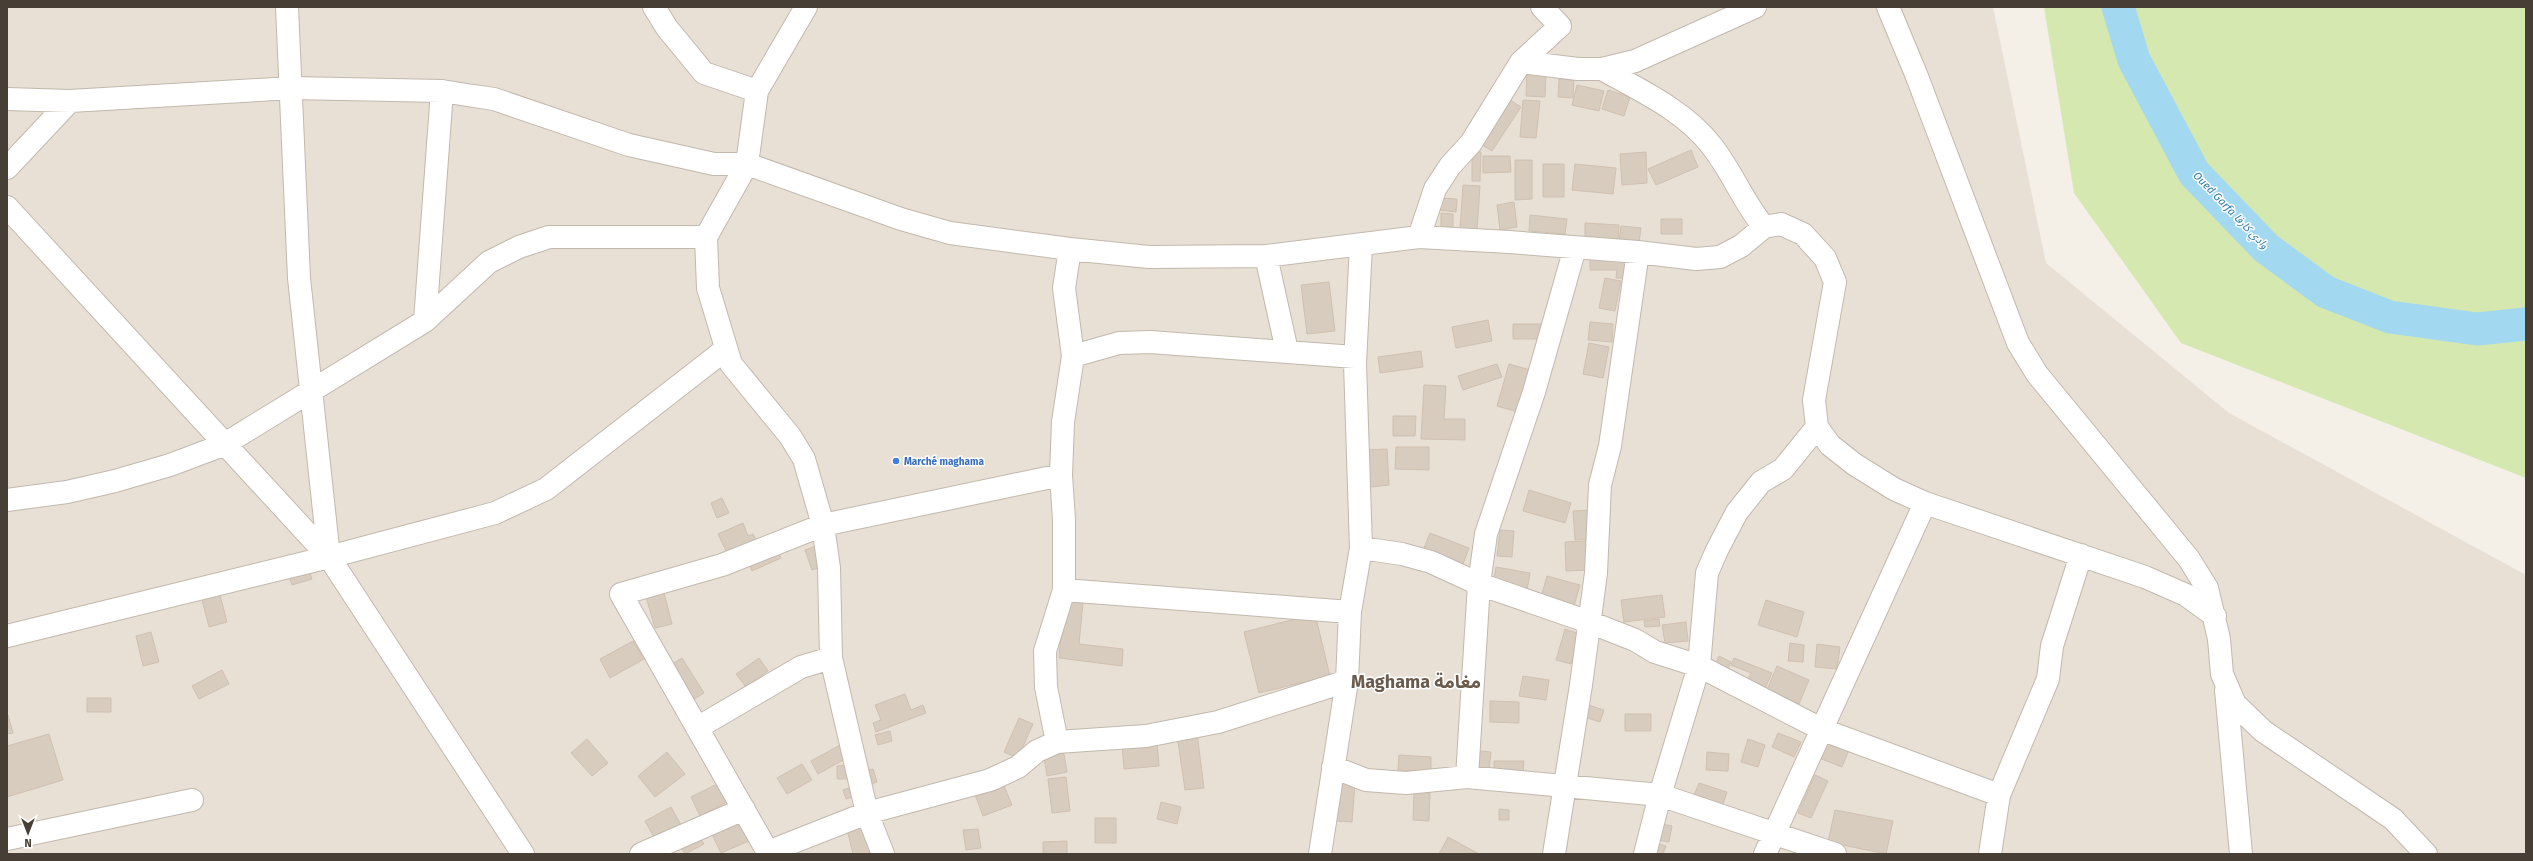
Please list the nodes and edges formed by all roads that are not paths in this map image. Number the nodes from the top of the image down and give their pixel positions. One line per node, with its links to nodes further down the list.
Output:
1 (287, 7): 9 (street)
2 (654, 7): 11 (street)
3 (806, 7): 11 (street)
4 (1754, 7): 8 (street)
5 (1888, 7): 43 (street)
6 (1551, 10): 7 (street)
7 (1521, 62): 8 (street); 19 (street)
8 (1602, 68): 17 (street)
9 (292, 88): 10 (street); 13 (street); 30 (street)
10 (442, 92): 14 (street); 25 (street)
11 (757, 92): 14 (street)
12 (7, 98): 13 (street)
13 (70, 102): 15 (street)
14 (747, 164): 18 (street); 22 (street)
15 (7, 168)
16 (7, 207): 32 (street)
17 (1764, 227): 23 (street); 31 (street)
18 (706, 237): 25 (street); 26 (street)
19 (1419, 237): 20 (street); 21 (street)
20 (1361, 245): 24 (street); 29 (street)
21 (1575, 248): 23 (street); 40 (street)
22 (1070, 249): 24 (street); 28 (street)
23 (1638, 252): 44 (street)
24 (1266, 256): 27 (street)
25 (425, 322): 30 (street)
26 (726, 349): 36 (street); 39 (street)
27 (1287, 351): 28 (street); 29 (street)
28 (1073, 356): 33 (street)
29 (1355, 357): 37 (street)
30 (312, 392): 32 (street); 39 (street)
31 (1817, 427): 35 (street); 47 (street)
32 (223, 445): 34 (street); 39 (street)
33 (1061, 475): 36 (street); 41 (street)
34 (7, 500)
35 (1925, 503): 38 (street); 51 (street)
36 (823, 525): 46 (street); 50 (street)
37 (1361, 548): 40 (street); 42 (street)
38 (2081, 555): 43 (street); 57 (street)
39 (329, 558): 45 (street); 64 (street)
40 (1479, 584): 44 (street); 54 (street)
41 (1064, 590): 42 (street); 52 (street)
42 (1350, 612): 48 (street)
43 (2215, 616): 49 (street)
44 (1589, 622): 47 (street); 55 (street)
45 (7, 636)
46 (831, 658): 50 (street); 60 (street)
47 (1699, 666): 51 (street); 56 (street)
48 (1347, 681): 52 (street); 53 (street)
49 (2226, 687): 73 (street); 74 (street)
50 (697, 728): 59 (street)
51 (1822, 730): 57 (street); 61 (street)
52 (1057, 742): 60 (street)
53 (1333, 767): 54 (street); 67 (street)
54 (1467, 776): 55 (street)
55 (1564, 787): 56 (street); 68 (street)
56 (1660, 795): 61 (street); 69 (street)
57 (1998, 795): 72 (street)
58 (192, 800): 62 (street)
59 (744, 809): 63 (street); 65 (street)
60 (867, 813): 63 (street); 66 (street)
61 (1773, 834): 70 (street); 71 (street)
62 (7, 839)
63 (769, 853)
64 (523, 854)
65 (641, 854)
66 (883, 854)
67 (1320, 854)
68 (1554, 854)
69 (1645, 854)
70 (1765, 854)
71 (1835, 854)
72 (1990, 854)
73 (2241, 854)
74 (2426, 854)

